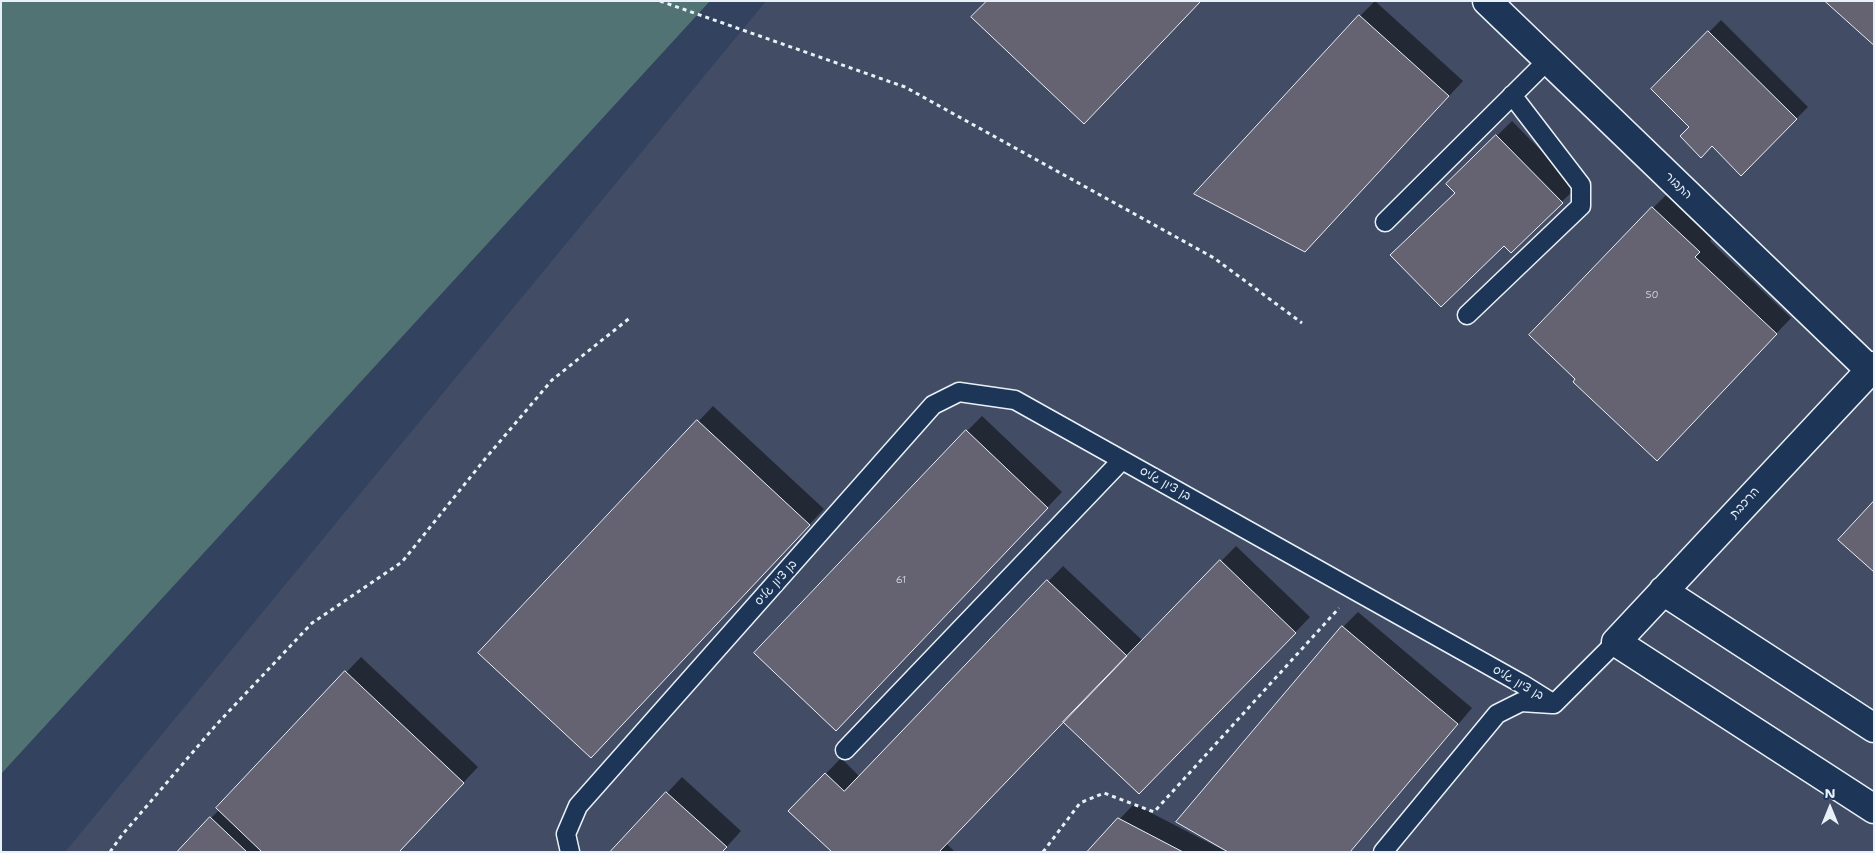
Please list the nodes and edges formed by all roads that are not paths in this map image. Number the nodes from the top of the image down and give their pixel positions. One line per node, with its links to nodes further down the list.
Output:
1 (1487, 1): 2 (street, התבור)
2 (1548, 60): 3 (lane); 6 (street, התבור)
3 (1512, 95): 4 (lane); 5 (lane)
4 (1386, 222)
5 (1467, 315)
6 (1872, 368): 8 (street, הרכבת)
7 (1122, 460): 10 (lane, בן ציון גליס); 12 (lane); 14 (lane, בן ציון גליס)
8 (1663, 591): 9 (street, הרכבת); 11 (street)
9 (1616, 642): 10 (lane, בן ציון גליס); 13 (street)
10 (1554, 704): 15 (lane)
11 (1874, 728)
12 (845, 750)
13 (1874, 808)
14 (570, 852)
15 (1383, 852)

